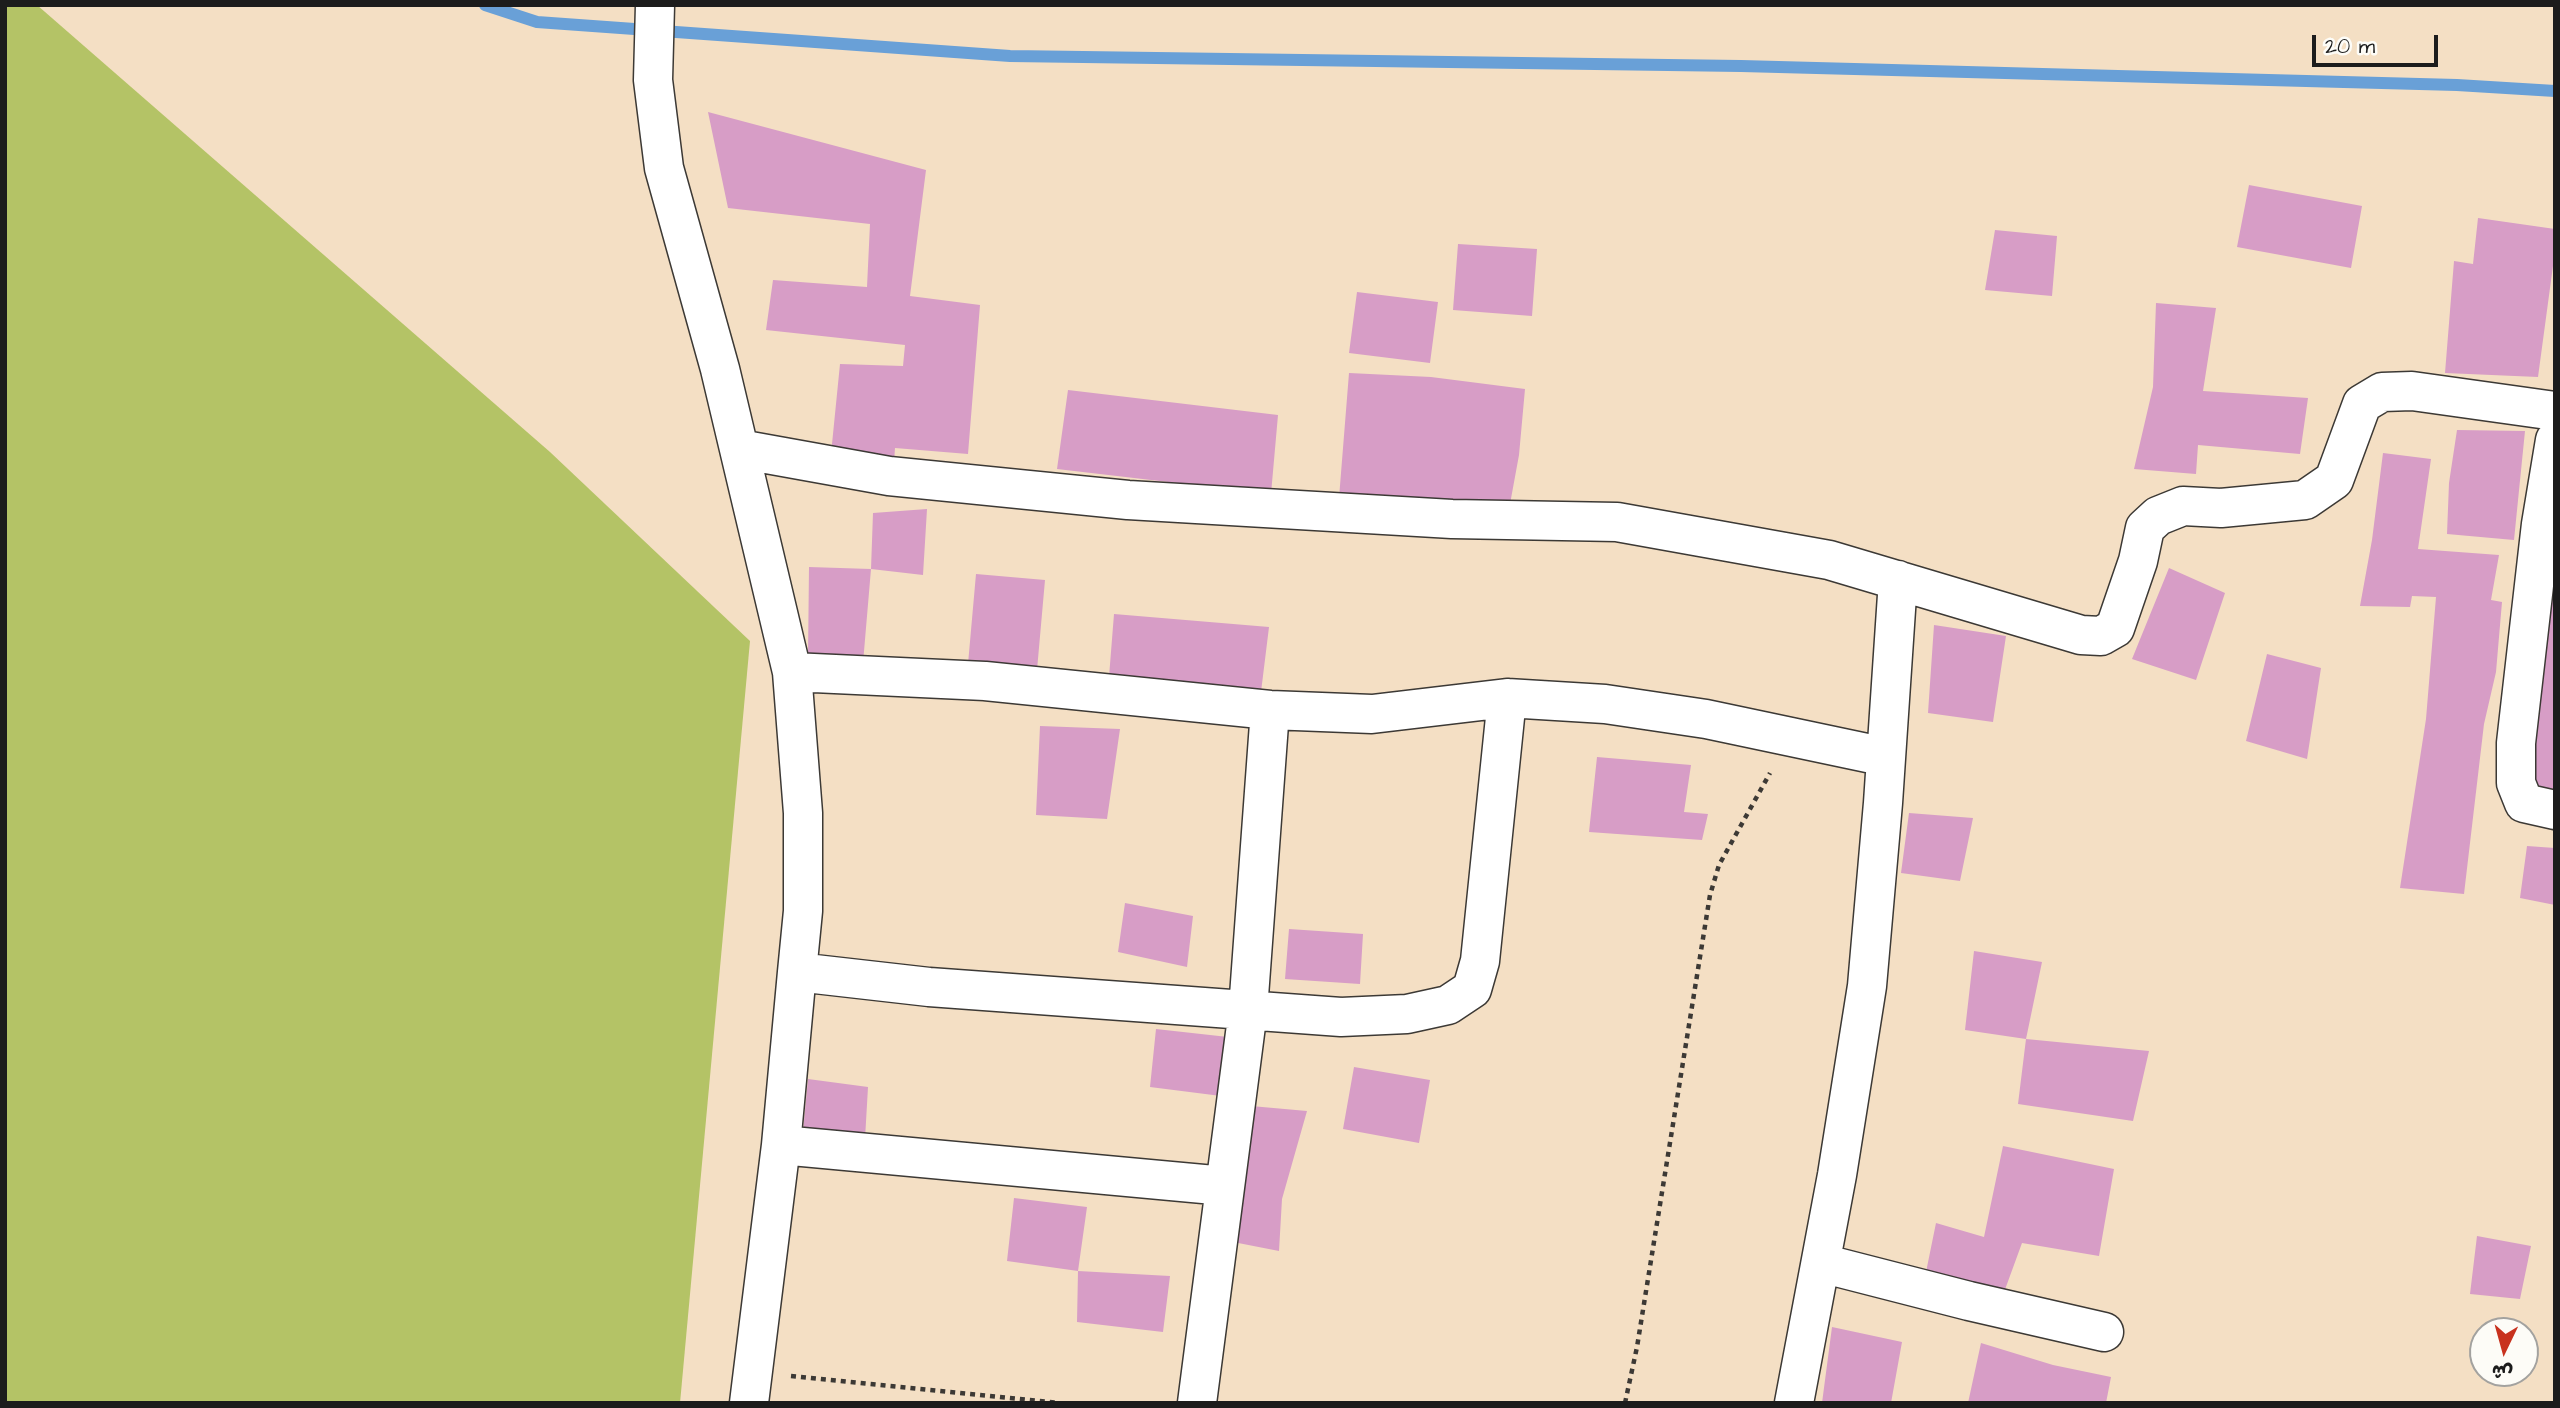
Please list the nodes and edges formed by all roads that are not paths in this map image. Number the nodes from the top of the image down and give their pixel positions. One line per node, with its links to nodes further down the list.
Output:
1 (654, 5): 4 (street)
2 (2555, 411): 5 (street)
3 (2555, 440): 10 (street)
4 (739, 449): 5 (street); 6 (street)
5 (1898, 580): 9 (street)
6 (792, 672): 8 (street); 11 (street)
7 (1507, 698): 8 (street); 9 (street); 12 (street)
8 (1270, 710): 12 (street)
9 (1886, 757): 15 (street)
10 (2555, 810)
11 (797, 972): 12 (street); 13 (street)
12 (1248, 1010): 14 (street)
13 (781, 1145): 14 (street); 17 (street)
14 (1225, 1186): 18 (street)
15 (1821, 1263): 16 (street); 19 (street)
16 (2104, 1332)
17 (751, 1387)
18 (1197, 1403)
19 (1794, 1403)

